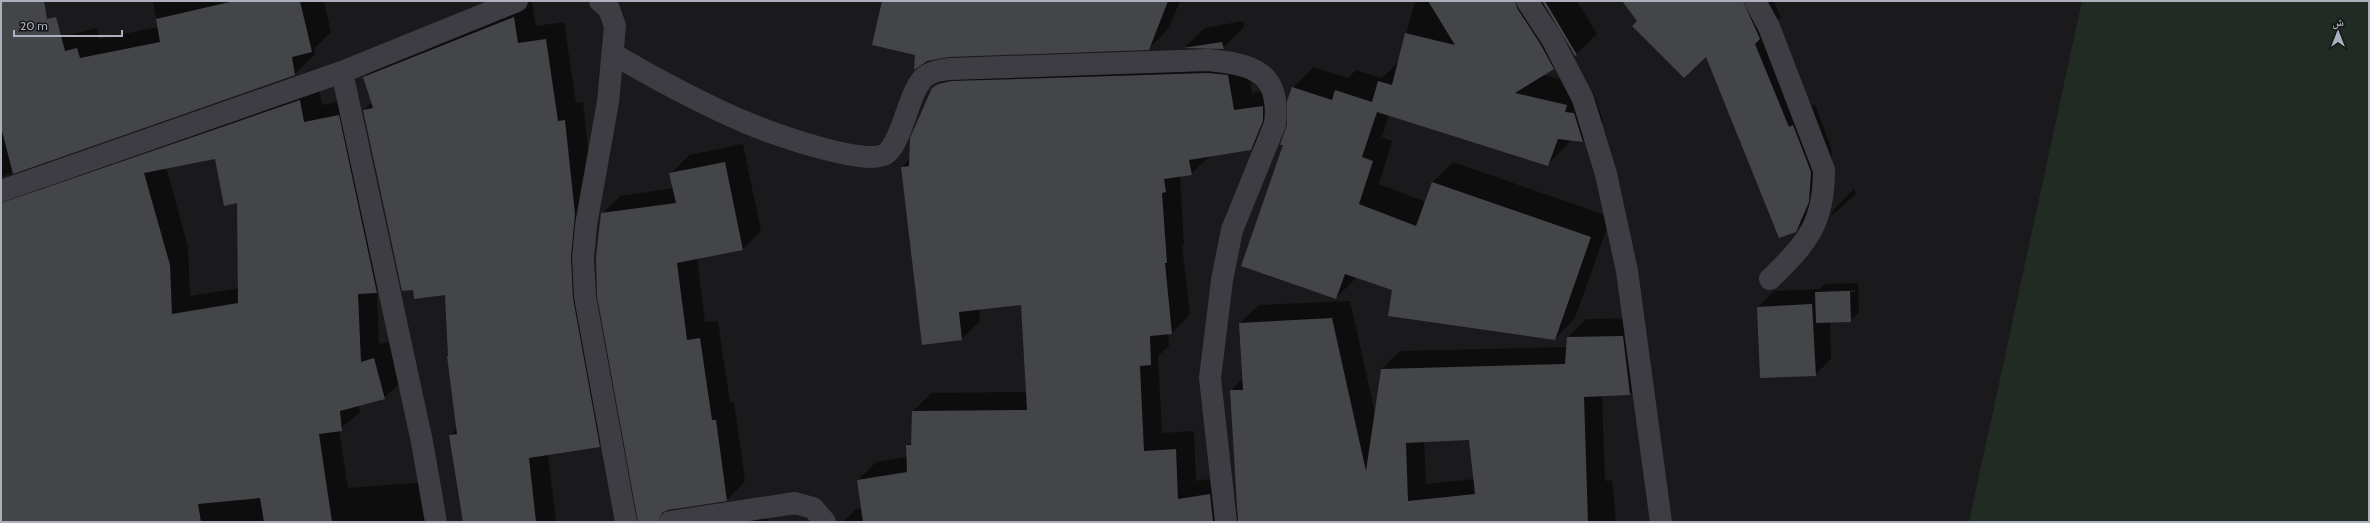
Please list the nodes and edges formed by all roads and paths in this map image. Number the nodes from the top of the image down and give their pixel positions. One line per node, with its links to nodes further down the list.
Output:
1 (517, 1): 6 (street)
2 (600, 1): 5 (street)
3 (1527, 1): 14 (street)
4 (1755, 1): 8 (street)
5 (613, 54): 10 (street); 13 (street)
6 (342, 72): 7 (street); 9 (street)
7 (1, 191)
8 (1770, 279)
9 (436, 522)
10 (626, 522)
11 (670, 522): 12 (street)
12 (825, 522)
13 (1226, 522)
14 (1661, 522)

